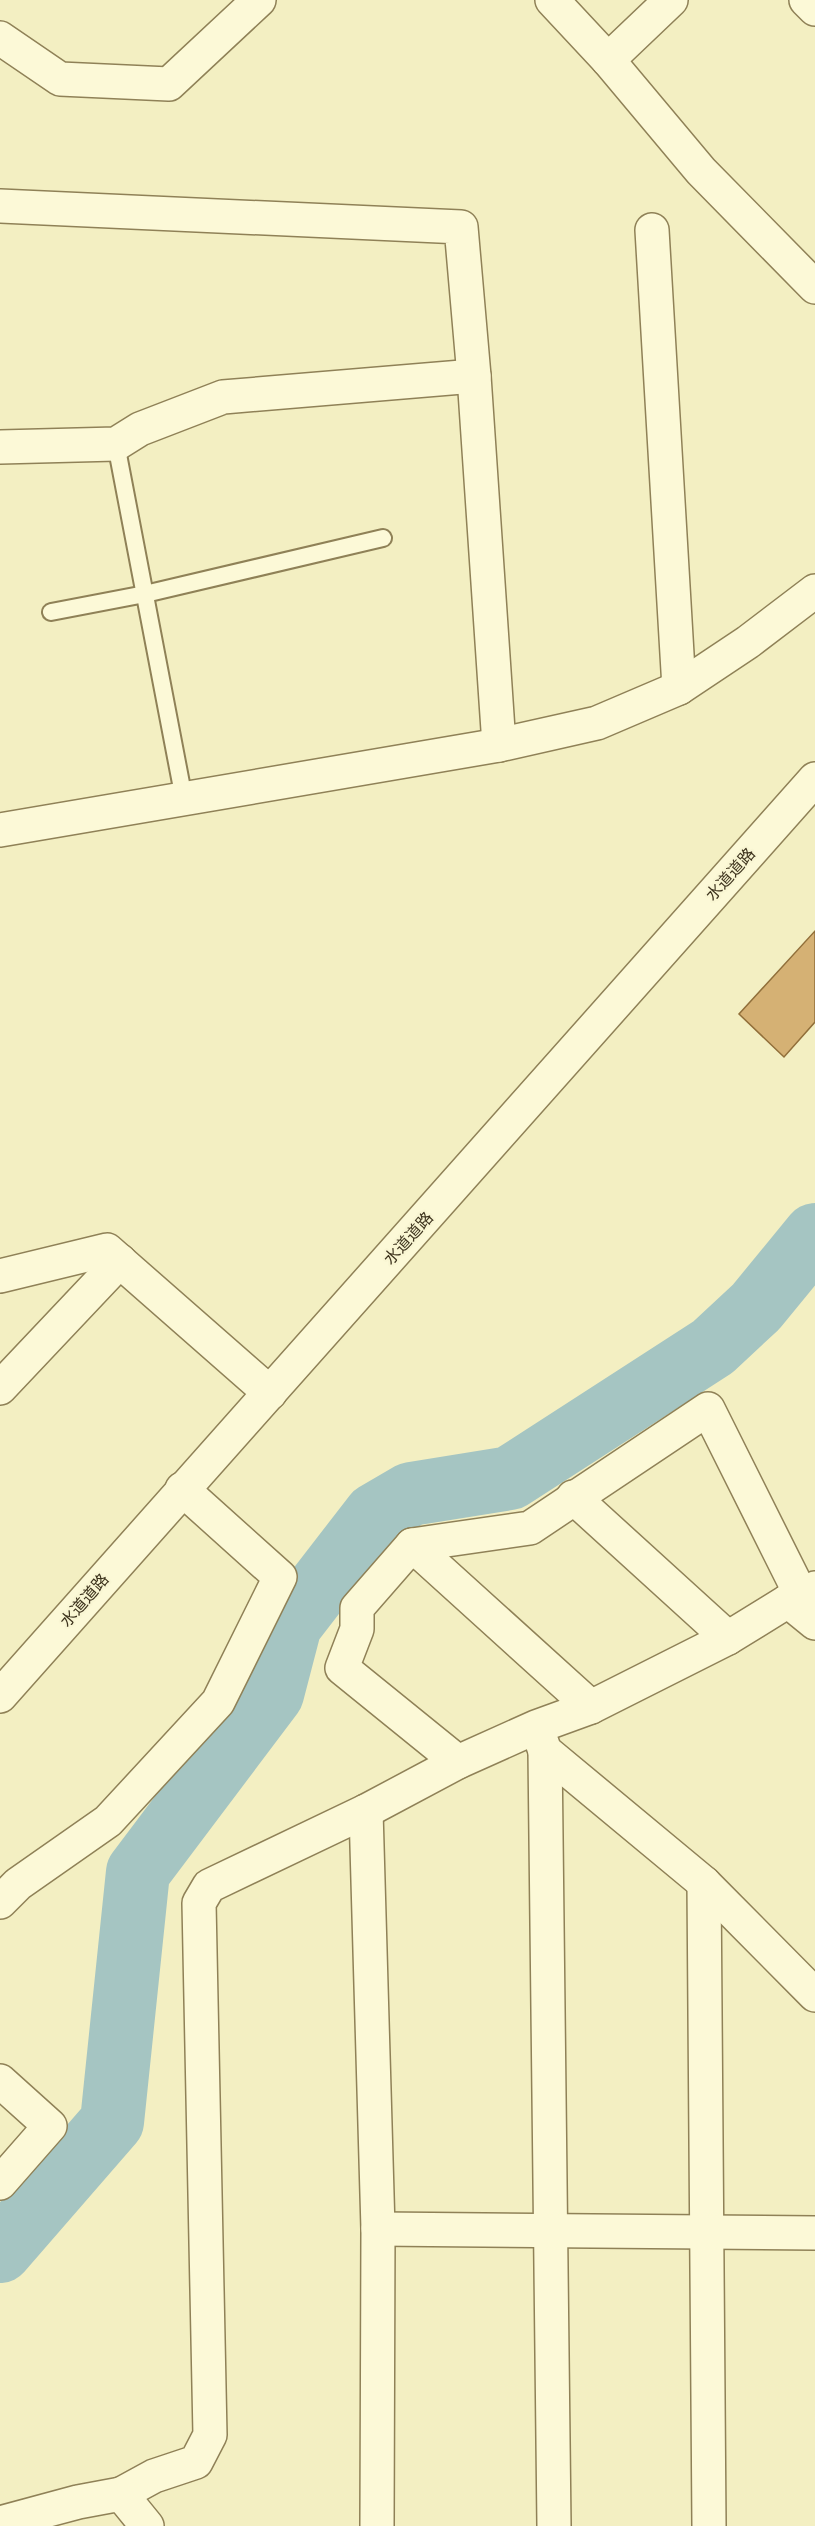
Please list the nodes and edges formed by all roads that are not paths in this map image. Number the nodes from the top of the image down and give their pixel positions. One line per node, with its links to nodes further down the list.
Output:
1 (259, 0): 6 (street)
2 (552, 0): 7 (street)
3 (671, 0): 7 (street)
4 (806, 0): 5 (street)
5 (815, 9)
6 (0, 38)
7 (608, 60): 10 (street)
8 (0, 206): 11 (street)
9 (652, 230): 18 (street)
10 (815, 287)
11 (474, 376): 12 (street); 19 (street)
12 (116, 444): 13 (street); 16 (lane)
13 (0, 447)
14 (383, 538): 16 (lane)
15 (815, 591): 18 (street)
16 (145, 594): 17 (lane); 21 (lane)
17 (51, 612)
18 (679, 688): 19 (street)
19 (500, 745): 21 (street)
20 (815, 779): 26 (street, 水道道路)
21 (184, 799): 22 (street)
22 (0, 830)
23 (120, 1261): 24 (street); 25 (street); 26 (street)
24 (0, 1276)
25 (0, 1388)
26 (270, 1393): 27 (street, 水道道路)
27 (182, 1490): 32 (street, 水道道路); 38 (street)
28 (573, 1497): 29 (street); 30 (street); 31 (street)
29 (412, 1545): 33 (street); 35 (street)
30 (805, 1601): 31 (street)
31 (728, 1638): 33 (street)
32 (0, 1696)
33 (591, 1707): 34 (street)
34 (541, 1739): 35 (street); 37 (street); 43 (street)
35 (458, 1762): 36 (street)
36 (366, 1811): 42 (street); 46 (street)
37 (704, 1883): 39 (street); 44 (street)
38 (0, 1902)
39 (815, 1995)
40 (0, 2081): 41 (street)
41 (0, 2183)
42 (378, 2229): 43 (street); 50 (street)
43 (550, 2230): 44 (street); 51 (street)
44 (707, 2232): 45 (street); 52 (street)
45 (815, 2234)
46 (121, 2494): 47 (street); 49 (street)
47 (80, 2514): 48 (street)
48 (0, 2523)
49 (147, 2526)
50 (377, 2526)
51 (554, 2526)
52 (709, 2526)

